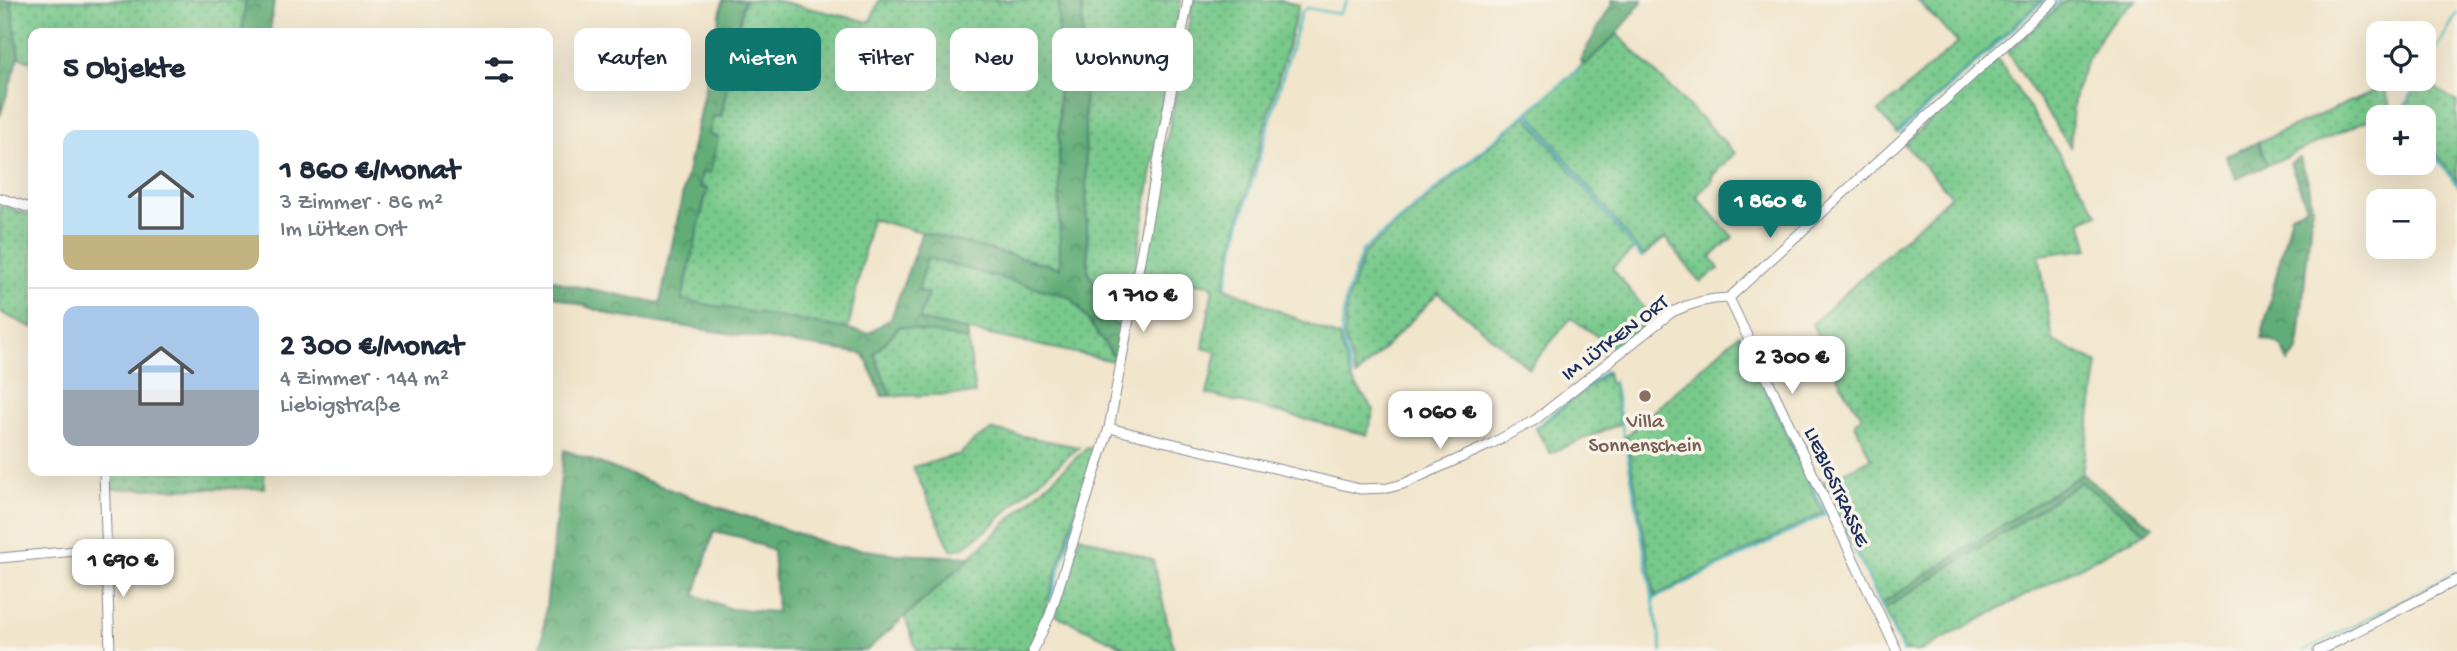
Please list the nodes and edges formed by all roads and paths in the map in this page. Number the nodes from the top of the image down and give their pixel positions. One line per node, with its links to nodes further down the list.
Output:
1 (1188, 0): 6 (street)
2 (2054, 0): 5 (street)
3 (0, 198): 4 (street)
4 (28, 207)
5 (1729, 298): 6 (street, IM LÜTKEN ORT); 13 (street, LIEBIGSTRASSE)
6 (1110, 428): 12 (street)
7 (104, 476): 8 (street)
8 (107, 548): 9 (street); 11 (street)
9 (0, 558)
10 (2457, 580): 14 (street)
11 (110, 651)
12 (1033, 651)
13 (1898, 651)
14 (2318, 651)

